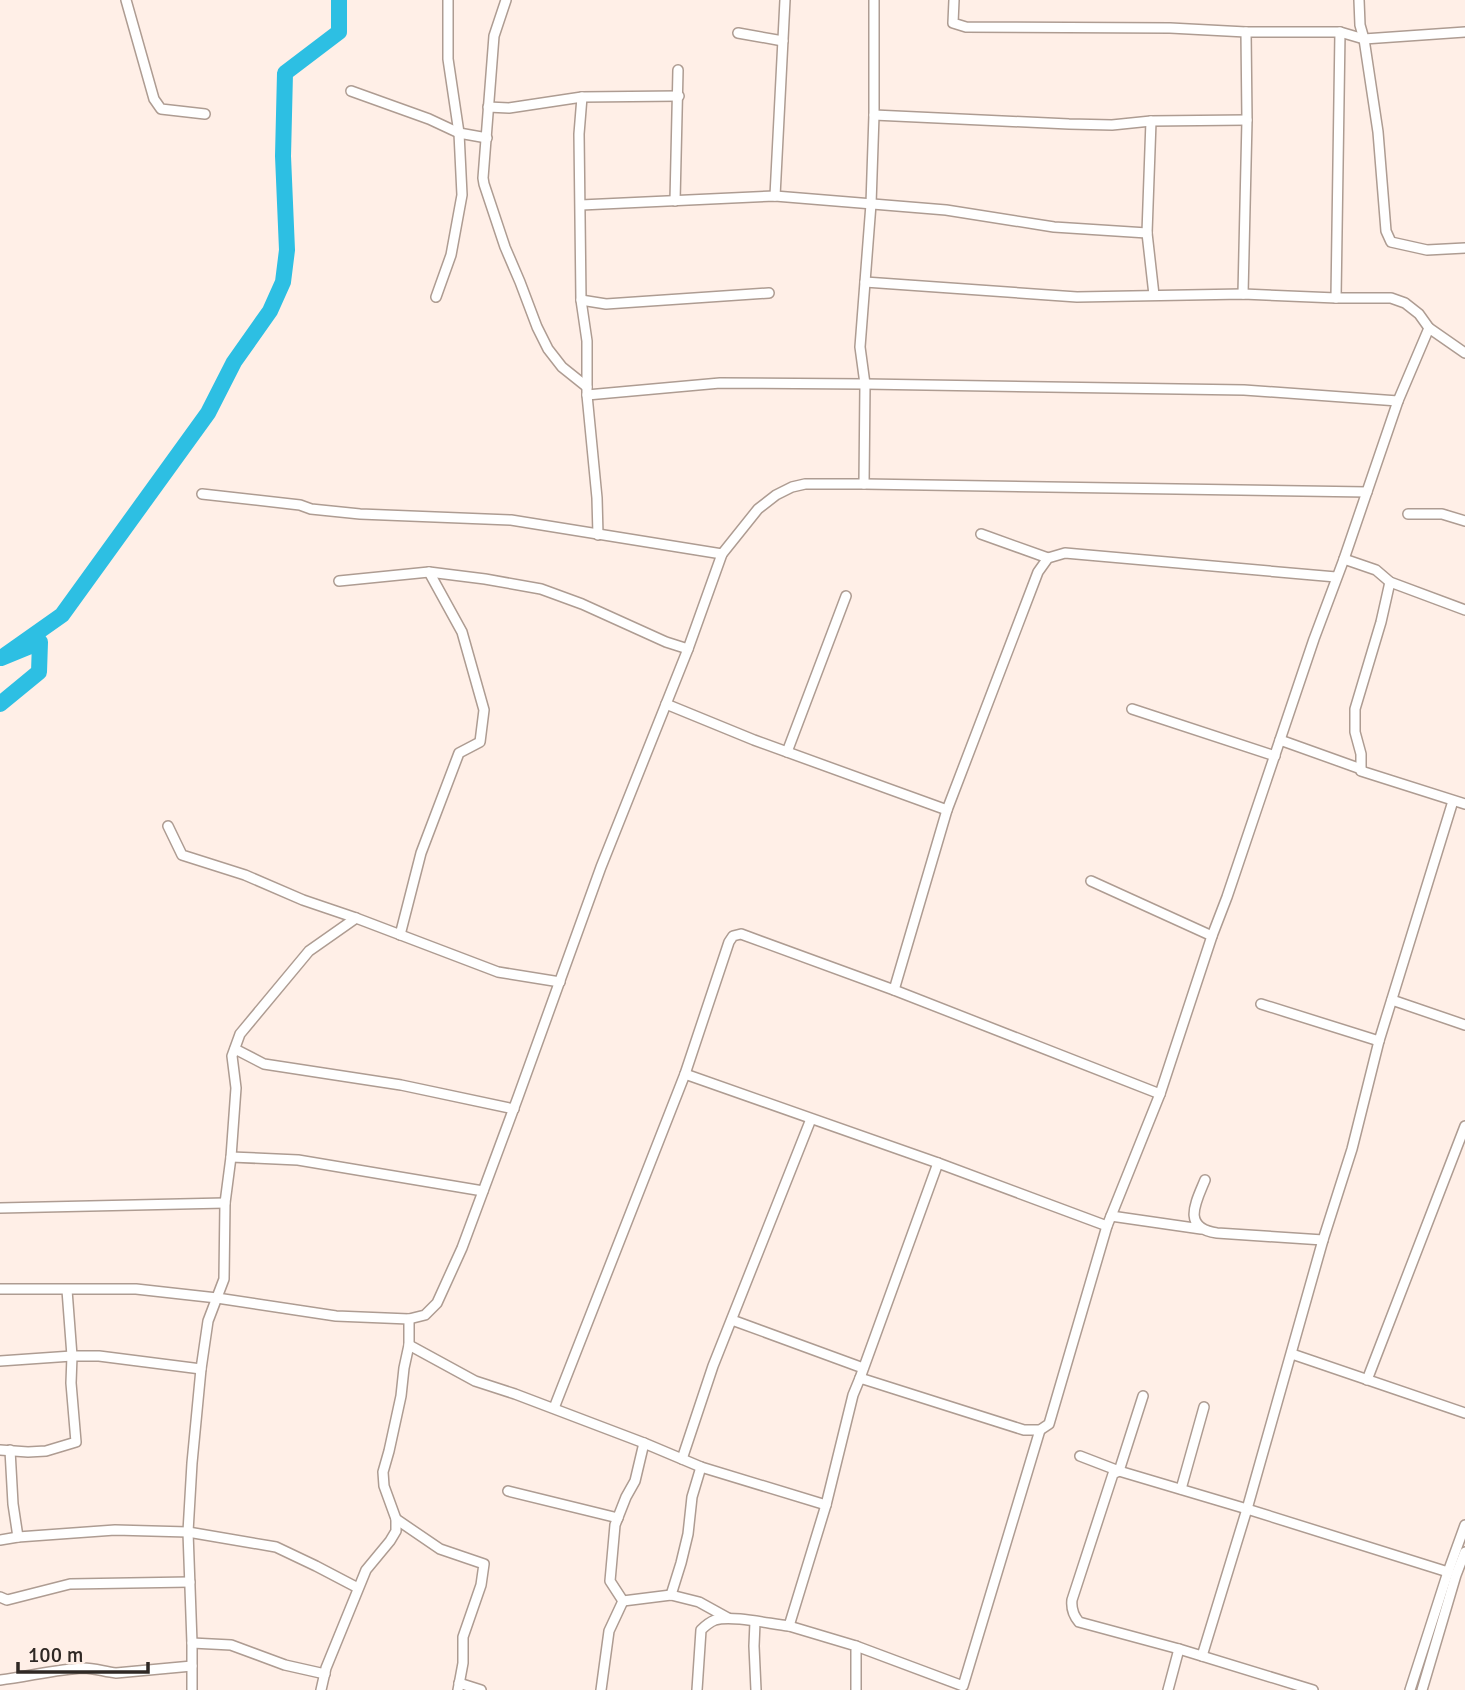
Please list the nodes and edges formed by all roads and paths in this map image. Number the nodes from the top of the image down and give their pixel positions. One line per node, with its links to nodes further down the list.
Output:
1 (126, 0): 19 (street)
2 (449, 0): 23 (street)
3 (506, 0): 18 (street)
4 (785, 0): 13 (street)
5 (874, 0): 20 (street)
6 (954, 0): 8 (street)
7 (1359, 0): 12 (street)
8 (1246, 32): 9 (street); 21 (street)
9 (1340, 32): 12 (street); 36 (street)
10 (1465, 32): 12 (street)
11 (738, 33): 13 (street)
12 (1364, 39): 30 (street)
13 (783, 41): 25 (street)
14 (678, 70): 16 (street)
15 (351, 91): 23 (street)
16 (678, 96): 17 (street); 26 (street)
17 (582, 97): 18 (street); 28 (street)
18 (488, 107): 24 (street)
19 (205, 114)
20 (874, 115): 22 (street); 27 (street)
21 (1247, 120): 22 (street); 33 (street)
22 (1151, 121): 29 (street)
23 (459, 133): 24 (street); 35 (street)
24 (487, 138): 41 (street)
25 (775, 196): 26 (street); 27 (street)
26 (676, 201): 28 (street)
27 (871, 204): 29 (street); 31 (street)
28 (581, 205): 37 (street)
29 (1147, 233): 34 (street)
30 (1465, 248)
31 (866, 282): 34 (street); 40 (street)
32 (769, 293): 37 (street)
33 (1243, 294): 34 (street); 36 (street)
34 (1154, 295)
35 (436, 296)
36 (1336, 298): 38 (street)
37 (581, 300): 41 (street)
38 (1429, 328): 39 (street); 42 (street)
39 (1465, 353)
40 (865, 384): 41 (street); 42 (street); 43 (street)
41 (587, 391): 49 (street)
42 (1398, 401): 44 (street)
43 (864, 484): 44 (street); 50 (street)
44 (1367, 492): 52 (street)
45 (202, 494): 49 (street)
46 (1408, 514): 47 (street)
47 (1465, 521)
48 (981, 534): 51 (street)
49 (598, 535): 50 (street)
50 (722, 554): 59 (street)
51 (1048, 558): 54 (street); 68 (street)
52 (1344, 559): 54 (street); 56 (street)
53 (429, 572): 55 (street); 59 (street); 72 (street)
54 (1336, 577): 62 (street)
55 (339, 581)
56 (1390, 582): 58 (street); 65 (street)
57 (846, 596): 63 (street)
58 (1465, 610)
59 (688, 649): 60 (street)
60 (666, 704): 63 (street); 74 (street)
61 (1132, 709): 64 (street)
62 (1280, 740): 64 (street); 65 (street)
63 (787, 752): 68 (street)
64 (1275, 756): 73 (street)
65 (1361, 769): 66 (street)
66 (1453, 801): 67 (street); 76 (street)
67 (1465, 804)
68 (947, 810): 75 (street)
69 (168, 826): 71 (street)
70 (1091, 881): 73 (street)
71 (356, 918): 72 (street); 80 (street)
72 (400, 935): 74 (street)
73 (1212, 936): 82 (street)
74 (560, 982): 83 (street)
75 (894, 990): 81 (street); 82 (street)
76 (1392, 1000): 78 (street); 79 (street)
77 (1261, 1004): 79 (street)
78 (1465, 1025)
79 (1379, 1041): 95 (street)
80 (235, 1049): 83 (street); 86 (street)
81 (685, 1074): 84 (street); 109 (street)
82 (1160, 1094): 92 (street)
83 (514, 1109): 89 (street)
84 (811, 1119): 87 (street); 100 (street)
85 (1465, 1126): 107 (street)
86 (231, 1157): 89 (street); 90 (street)
87 (938, 1163): 93 (street); 106 (street)
88 (1205, 1180): 94 (street)
89 (483, 1191): 99 (street)
90 (225, 1203): 91 (street); 98 (street)
91 (0, 1208)
92 (1111, 1216): 93 (street); 94 (street)
93 (1107, 1226): 112 (street)
94 (1202, 1229): 95 (street)
95 (1323, 1240): 102 (street)
96 (0, 1289): 97 (street)
97 (67, 1290): 98 (street); 103 (street)
98 (217, 1298): 99 (street); 105 (street)
99 (409, 1319): 101 (street)
100 (732, 1320): 106 (street); 116 (street)
101 (409, 1345): 109 (street); 124 (street)
102 (1292, 1354): 107 (street); 122 (street)
103 (72, 1356): 104 (street); 105 (street); 114 (street)
104 (0, 1361)
105 (201, 1369): 126 (street)
106 (861, 1373): 112 (street); 121 (street)
107 (1367, 1380): 111 (street)
108 (1143, 1396): 118 (street)
109 (554, 1408): 113 (street)
110 (1203, 1408): 119 (street)
111 (1465, 1413)
112 (1040, 1430): 140 (street)
113 (644, 1443): 116 (street); 123 (street)
114 (5, 1450): 127 (street)
115 (1080, 1456): 118 (street)
116 (681, 1459): 117 (street)
117 (701, 1467): 121 (street); 133 (street)
118 (1119, 1471): 119 (street); 141 (street)
119 (1181, 1489): 122 (street)
120 (508, 1491): 123 (street)
121 (826, 1504): 138 (street)
122 (1247, 1509): 130 (street); 142 (street)
123 (618, 1518): 135 (street)
124 (396, 1519): 132 (street); 147 (street)
125 (1465, 1525): 130 (street)
126 (188, 1532): 127 (street); 131 (street); 132 (street)
127 (18, 1537): 128 (street)
128 (0, 1540)
129 (1465, 1552): 160 (street)
130 (1448, 1572): 159 (street)
131 (190, 1581): 134 (street); 139 (street)
132 (358, 1588): 144 (street)
133 (671, 1595): 135 (street); 136 (street)
134 (0, 1597)
135 (623, 1601): 148 (street)
136 (729, 1619): 137 (street); 154 (street)
137 (755, 1622): 138 (street); 155 (street)
138 (789, 1626): 140 (street)
139 (192, 1643): 143 (street); 144 (street)
140 (856, 1646): 156 (street)
141 (1179, 1649): 142 (street); 157 (street)
142 (1202, 1656): 158 (street)
143 (192, 1666): 145 (street); 150 (street)
144 (325, 1674): 151 (street)
145 (14, 1678): 146 (street); 149 (street)
146 (0, 1680)
147 (458, 1686): 152 (street)
148 (602, 1687): 153 (street)
149 (16, 1690)
150 (192, 1690)
151 (321, 1690)
152 (481, 1690)
153 (592, 1690)
154 (697, 1690)
155 (756, 1690)
156 (856, 1690)
157 (1168, 1690)
158 (1313, 1690)
159 (1410, 1690)
160 (1422, 1690)

